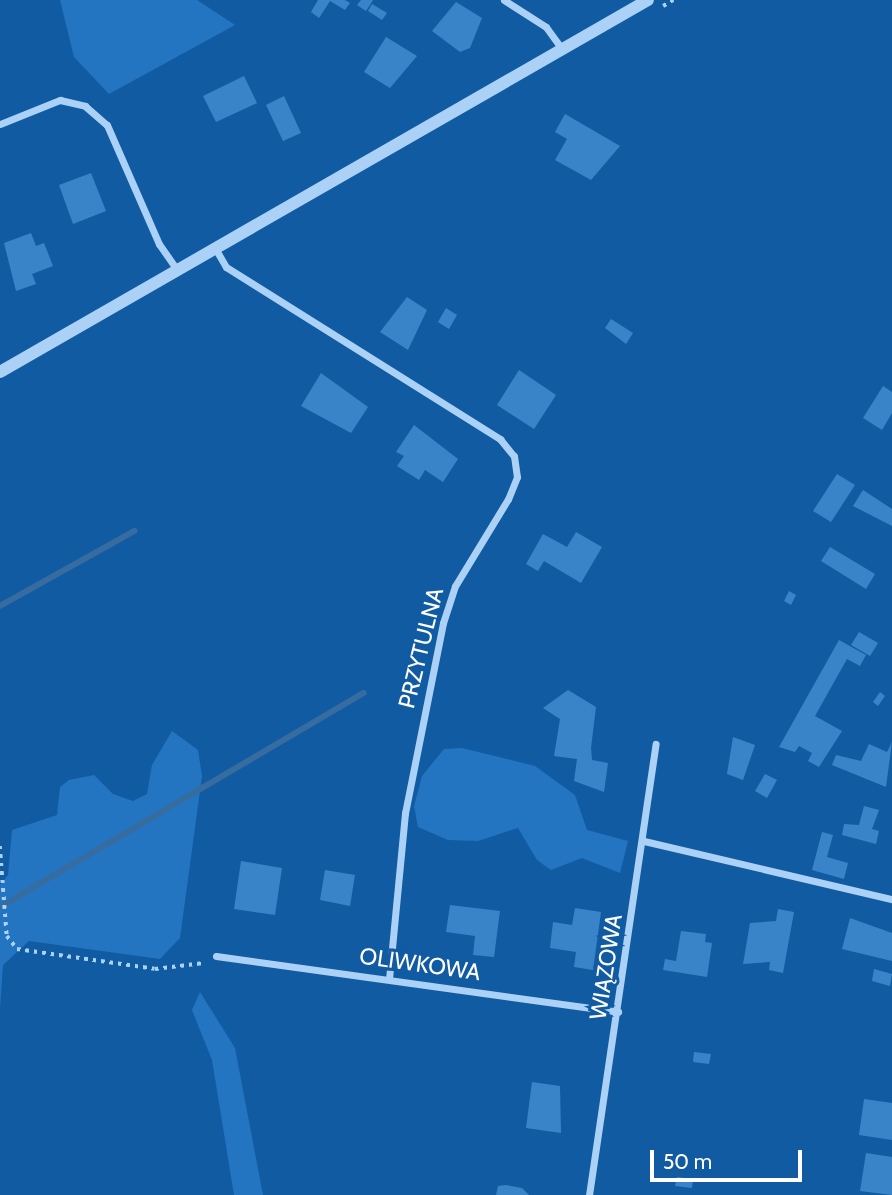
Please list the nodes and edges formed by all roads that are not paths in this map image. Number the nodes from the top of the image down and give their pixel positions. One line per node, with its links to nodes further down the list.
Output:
1 (504, 0): 3 (street)
2 (648, 0): 3 (street)
3 (562, 49): 5 (street)
4 (0, 124): 6 (street)
5 (215, 248): 6 (street); 12 (street, PRZYTULNA)
6 (177, 270): 7 (street)
7 (0, 372)
8 (656, 744): 9 (street, WIĄZOWA)
9 (644, 842): 10 (street); 13 (street, WIĄZOWA)
10 (892, 899)
11 (216, 956): 12 (street, OLIWKOWA)
12 (389, 978): 13 (street, OLIWKOWA)
13 (618, 1012): 14 (street, WIĄZOWA)
14 (589, 1195)

